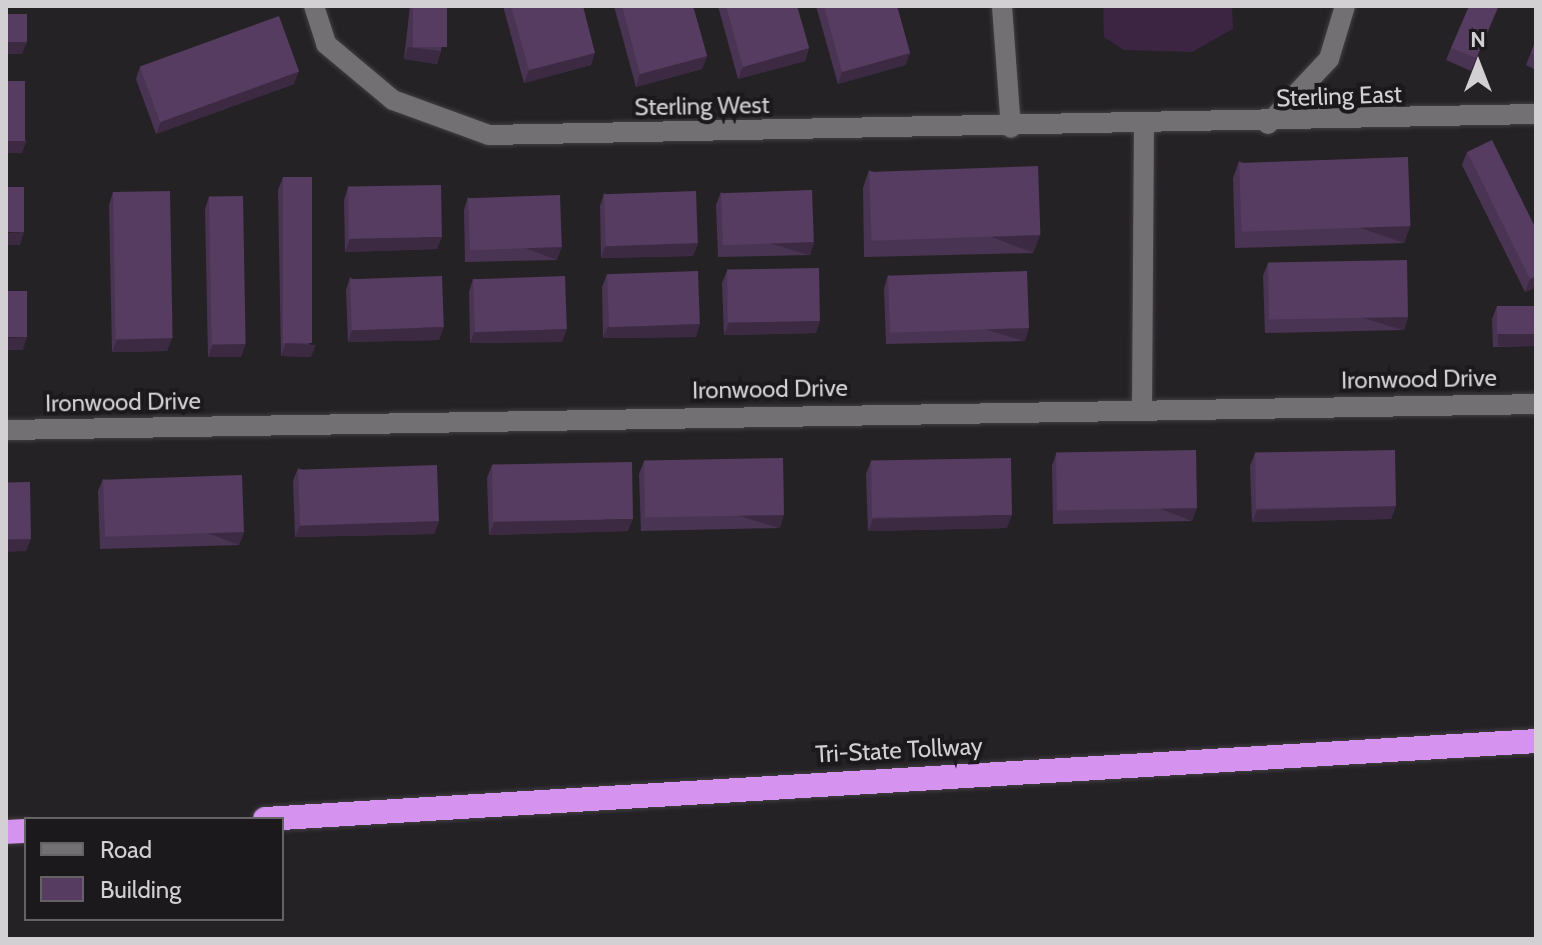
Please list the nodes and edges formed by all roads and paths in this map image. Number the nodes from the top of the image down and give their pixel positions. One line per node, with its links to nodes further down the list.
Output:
1 (314, 6): 6 (street, Sterling West)
2 (1002, 6): 6 (street)
3 (1345, 6): 5 (street)
4 (1536, 114): 5 (street, Sterling East)
5 (1268, 124): 7 (street, Sterling East)
6 (1011, 128): 7 (street, Sterling West)
7 (1144, 128): 9 (street)
8 (1536, 404): 9 (street, Ironwood Drive)
9 (1142, 408): 10 (street, Ironwood Drive)
10 (6, 430)
11 (1536, 741): 12 (highway, Tri-State Tollway)
12 (284, 818)

